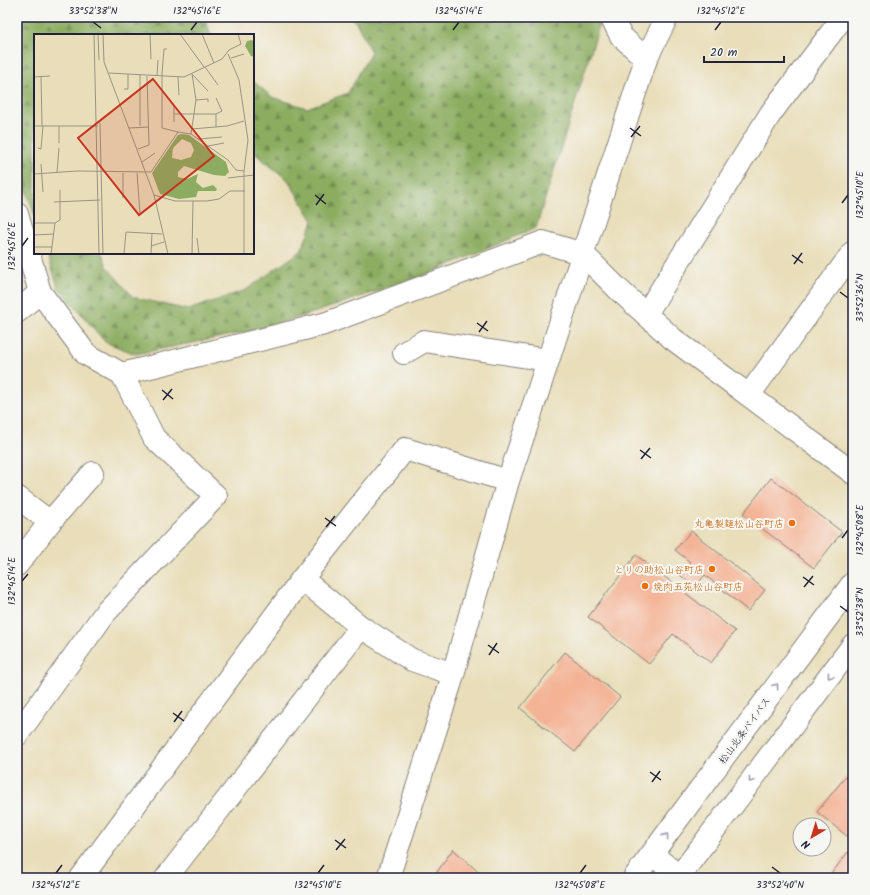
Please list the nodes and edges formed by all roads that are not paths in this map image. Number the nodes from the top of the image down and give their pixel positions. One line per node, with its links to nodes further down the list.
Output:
1 (611, 17): 4 (main road)
2 (666, 17): 4 (main road)
3 (843, 17): 10 (main road)
4 (646, 59): 7 (main road)
5 (17, 215): 8 (main road)
6 (853, 252): 14 (main road)
7 (583, 254): 10 (main road); 12 (main road); 13 (main road)
8 (40, 292): 9 (main road); 13 (main road)
9 (17, 312)
10 (646, 314): 14 (main road)
11 (404, 353): 12 (main road)
12 (548, 360): 17 (main road)
13 (122, 374): 26 (main road)
14 (749, 395): 16 (main road)
15 (93, 473): 19 (main road)
16 (853, 473)
17 (508, 480): 21 (main road); 25 (main road)
18 (17, 497): 19 (main road)
19 (50, 522): 20 (main road)
20 (17, 565)
21 (302, 579): 23 (main road); 29 (main road)
22 (853, 582): 27 (main road, 松山北条バイパス, one-way to 22)
23 (361, 627): 25 (main road); 30 (main road)
24 (853, 645): 28 (main road, one-way to 28)
25 (453, 674): 31 (main road)
26 (17, 735)
27 (652, 854): 28 (main road); 32 (main road, 松山北条バイパス)
28 (679, 877)
29 (81, 878)
30 (166, 878)
31 (388, 878)
32 (634, 878)

